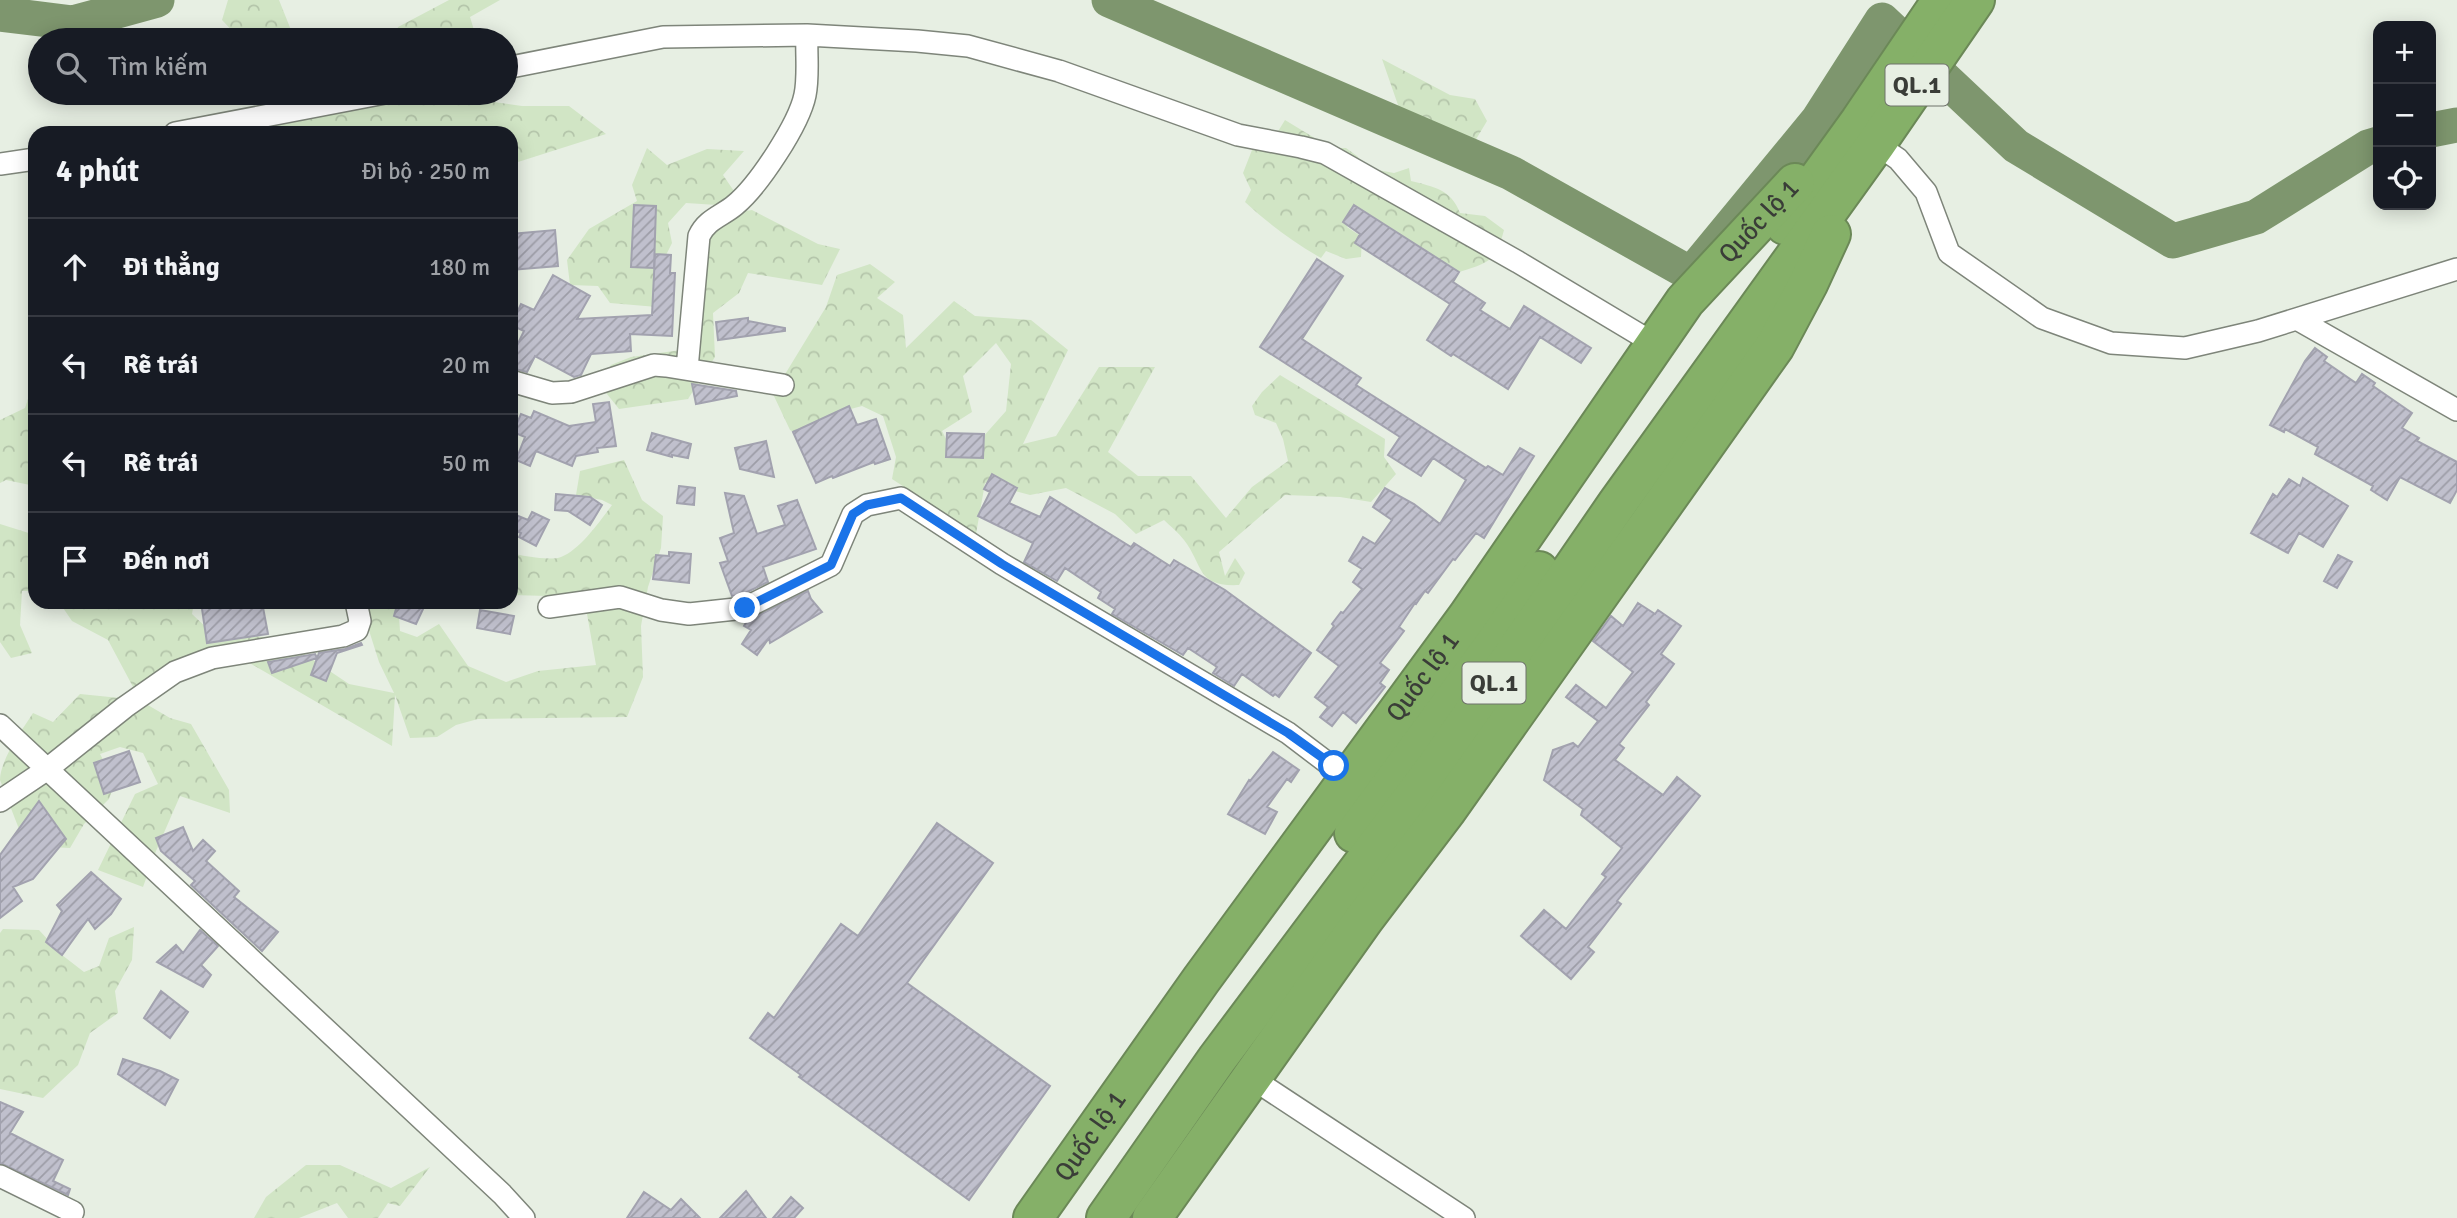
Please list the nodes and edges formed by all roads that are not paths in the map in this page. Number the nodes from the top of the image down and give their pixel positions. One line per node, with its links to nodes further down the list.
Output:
1 (1951, 11): 6 (highway, Quốc lộ 1 / QL.1)
2 (807, 35): 3 (street); 12 (street); 13 (street)
3 (518, 66)
4 (322, 105): 5 (street)
5 (212, 126)
6 (1868, 132): 7 (highway, Quốc lộ 1 / QL.1); 11 (street); 23 (highway, Quốc lộ 1 / QL.1)
7 (1833, 156): 12 (highway, Quốc lộ 1 / QL.1); 23 (highway, Quốc lộ 1 / QL.1)
8 (28, 160): 9 (street)
9 (0, 164)
10 (2457, 269): 11 (street)
11 (2297, 319): 16 (street)
12 (1655, 344): 21 (highway, Quốc lộ 1 / QL.1)
13 (687, 369): 14 (street); 15 (street)
14 (518, 383)
15 (783, 385)
16 (2457, 410)
17 (550, 607): 21 (street)
18 (357, 609): 20 (street)
19 (0, 725): 20 (street)
20 (46, 770): 22 (street); 27 (street)
21 (1350, 780): 23 (highway, Quốc lộ 1 / QL.1)
22 (0, 801)
23 (1326, 892): 24 (highway, Quốc lộ 1 / QL.1); 28 (highway, Quốc lộ 1 / QL.1); 29 (highway, Quốc lộ 1 / QL.1); 30 (highway, Quốc lộ 1 / QL.1)
24 (1253, 1079): 31 (highway, Quốc lộ 1 / QL.1); 32 (street)
25 (0, 1176): 26 (street)
26 (73, 1212)
27 (524, 1218)
28 (1033, 1218)
29 (1077, 1218)
30 (1106, 1218)
31 (1152, 1218)
32 (1464, 1218)

